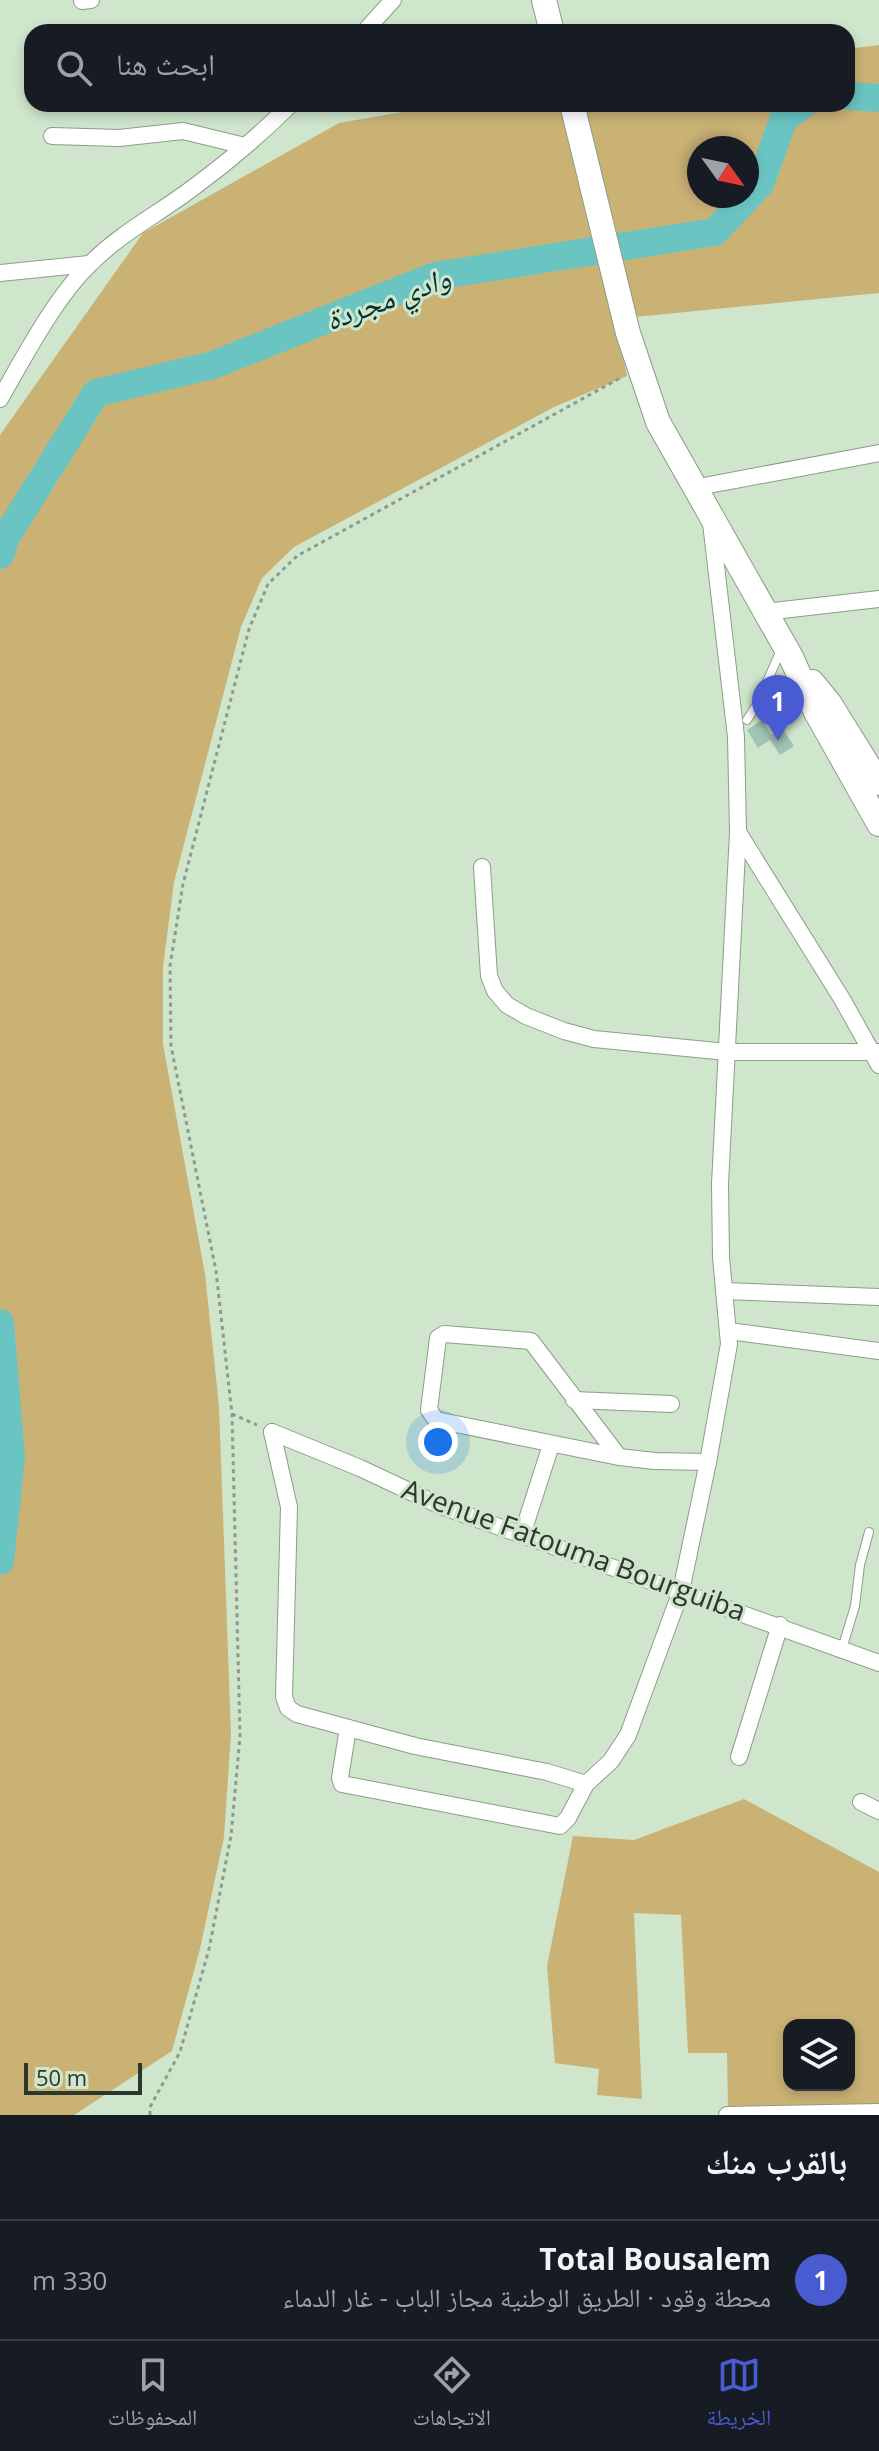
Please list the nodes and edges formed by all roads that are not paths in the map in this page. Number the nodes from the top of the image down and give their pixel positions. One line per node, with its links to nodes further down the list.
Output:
1 (91, 0): 3 (street)
2 (393, 0): 5 (street)
3 (82, 1)
4 (545, 2): 6 (main road)
5 (371, 24)
6 (550, 24)
7 (282, 112): 10 (street)
8 (574, 112): 15 (main road)
9 (52, 136): 10 (street)
10 (245, 146): 11 (street)
11 (89, 264): 12 (street); 13 (street)
12 (0, 273)
13 (0, 399)
14 (879, 453): 15 (street)
15 (693, 488): 16 (main road)
16 (710, 517): 18 (main road); 23 (street)
17 (879, 599): 18 (street)
18 (765, 612): 19 (main road)
19 (787, 650): 20 (lane); 21 (main road); 22 (main road)
20 (747, 720)
21 (879, 783)
22 (879, 824)
23 (738, 832): 25 (street); 26 (street)
24 (482, 867): 25 (street)
25 (727, 1052): 26 (street); 27 (street)
26 (877, 1056)
27 (724, 1291): 28 (street); 29 (street)
28 (879, 1297)
29 (729, 1331): 30 (street); 35 (street)
30 (879, 1351)
31 (574, 1400): 32 (street); 33 (street); 34 (street)
32 (671, 1404)
33 (551, 1445): 34 (street); 37 (street)
34 (619, 1457): 35 (street)
35 (708, 1462): 38 (street)
36 (869, 1532): 40 (lane)
37 (522, 1535): 38 (street, Avenue Fatouma Bourguiba); 42 (street, Avenue Fatouma Bourguiba)
38 (681, 1591): 39 (street, Avenue Fatouma Bourguiba); 44 (street)
39 (780, 1625): 40 (street, Avenue Fatouma Bourguiba); 43 (street)
40 (842, 1649): 41 (street, Avenue Fatouma Bourguiba)
41 (879, 1663)
42 (348, 1728): 44 (street); 44 (street)
43 (739, 1757)
44 (586, 1784)
45 (861, 1802): 46 (street)
46 (879, 1811)
47 (879, 2112): 50 (street)
48 (746, 2114): 49 (street); 51 (street)
49 (801, 2114): 50 (street)
50 (855, 2114)
51 (727, 2115)

